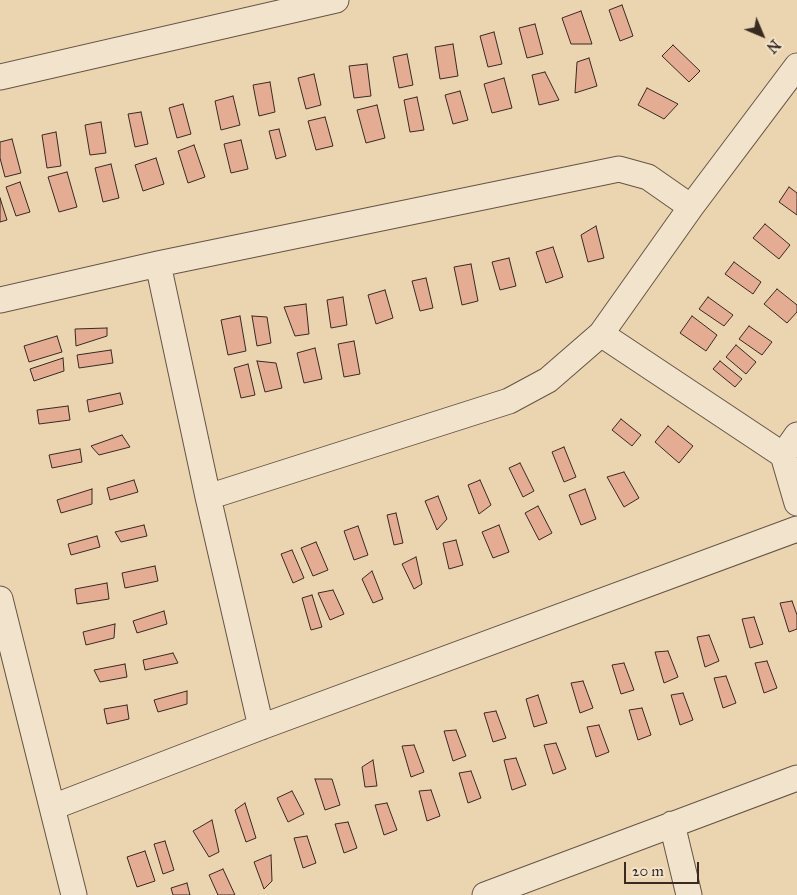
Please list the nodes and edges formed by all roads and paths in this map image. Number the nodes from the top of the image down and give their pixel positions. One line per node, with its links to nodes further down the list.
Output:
1 (336, 0): 3 (street)
2 (797, 66): 4 (street)
3 (0, 77)
4 (691, 207): 5 (street); 7 (street)
5 (158, 264): 6 (street); 9 (street)
6 (0, 300)
7 (602, 334): 8 (street); 9 (street)
8 (790, 445): 10 (street)
9 (208, 497): 13 (street)
10 (797, 503)
11 (797, 529): 13 (street)
12 (1, 613): 15 (street)
13 (260, 727): 15 (street)
14 (797, 778): 16 (street)
15 (53, 807): 17 (street)
16 (672, 824): 18 (street); 19 (street)
17 (74, 895)
18 (485, 895)
19 (689, 895)

